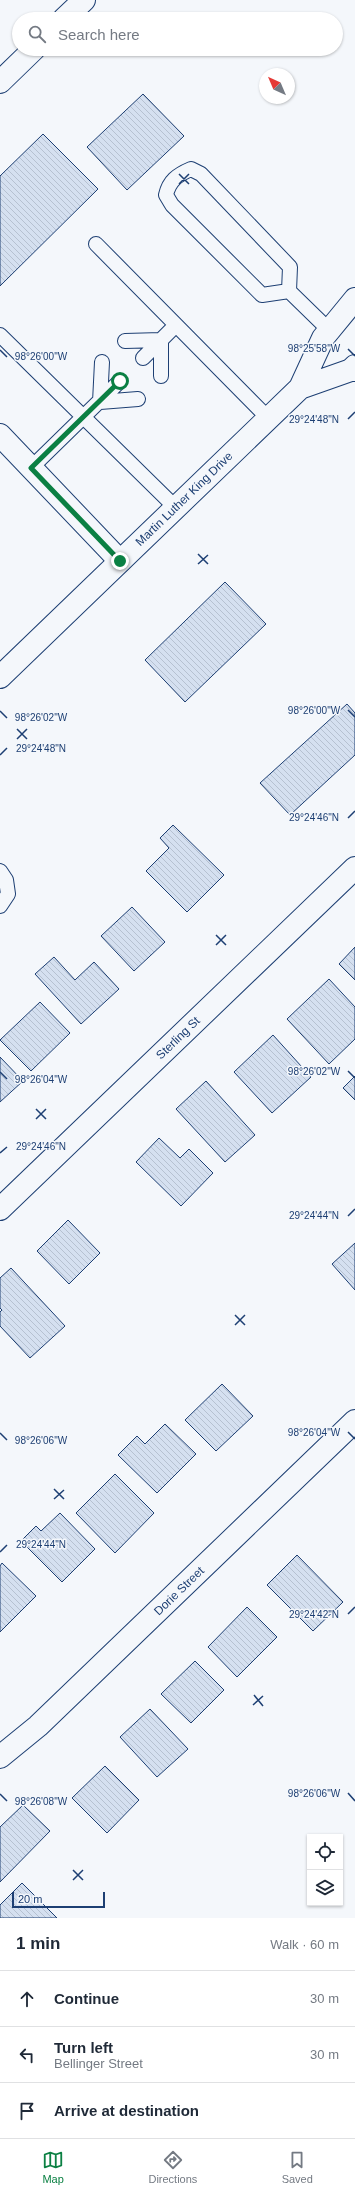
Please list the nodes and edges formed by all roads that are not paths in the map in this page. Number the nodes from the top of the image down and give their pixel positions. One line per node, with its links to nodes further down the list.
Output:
1 (84, 0): 2 (street)
2 (71, 12)
3 (27, 56): 4 (street)
4 (0, 82)
5 (96, 244): 8 (lane)
6 (289, 291): 6 (lane); 9 (lane)
7 (355, 299): 9 (street, Martin Luther King Drive)
8 (176, 325): 11 (lane); 22 (lane)
9 (329, 330): 18 (street, Martin Luther King Drive)
10 (0, 335): 21 (lane)
11 (161, 340): 12 (lane); 13 (lane); 16 (lane)
12 (125, 341)
13 (143, 358)
14 (102, 362): 20 (lane)
15 (354, 369): 18 (street, Martin Luther King Drive)
16 (161, 376)
17 (120, 381): 20 (lane)
18 (300, 388): 22 (street, Martin Luther King Drive)
19 (138, 399): 20 (lane)
20 (100, 402): 21 (lane)
21 (85, 417): 24 (lane); 25 (lane)
22 (268, 418): 25 (street, Martin Luther King Drive)
23 (0, 435): 24 (street)
24 (31, 468): 26 (street)
25 (175, 507): 26 (street, Martin Luther King Drive)
26 (120, 561): 27 (street, Martin Luther King Drive)
27 (0, 677)
28 (355, 868): 31 (street, Sterling St)
29 (0, 871): 30 (lane)
30 (0, 906)
31 (0, 1209)
32 (355, 1421): 33 (street, Dorie Street)
33 (0, 1757)

